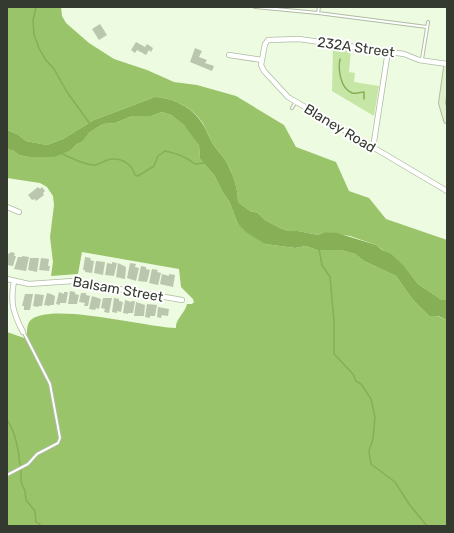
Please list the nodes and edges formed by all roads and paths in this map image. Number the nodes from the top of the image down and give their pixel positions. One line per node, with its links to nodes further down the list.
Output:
1 (255, 7): 3 (lane)
2 (319, 7): 3 (lane)
3 (318, 13): 5 (lane)
4 (428, 22): 5 (lane)
5 (427, 27): 9 (lane)
6 (388, 51): 8 (street, 232A Street); 9 (street, 232A Street); 15 (street)
7 (229, 55): 8 (street)
8 (262, 60): 12 (street, Blaney Road)
9 (422, 61): 10 (street, 232A Street)
10 (447, 64)
11 (447, 68): 14 (street)
12 (296, 102): 13 (lane); 15 (street, Blaney Road)
13 (292, 108)
14 (447, 120)
15 (373, 148): 16 (street, Blaney Road)
16 (447, 191)
17 (7, 207): 18 (street)
18 (18, 212)
19 (7, 279): 20 (street, Balsam Street)
20 (14, 281): 21 (street, Balsam Street); 22 (street)
21 (182, 300)
22 (23, 332): 23 (lane)
23 (7, 475)

